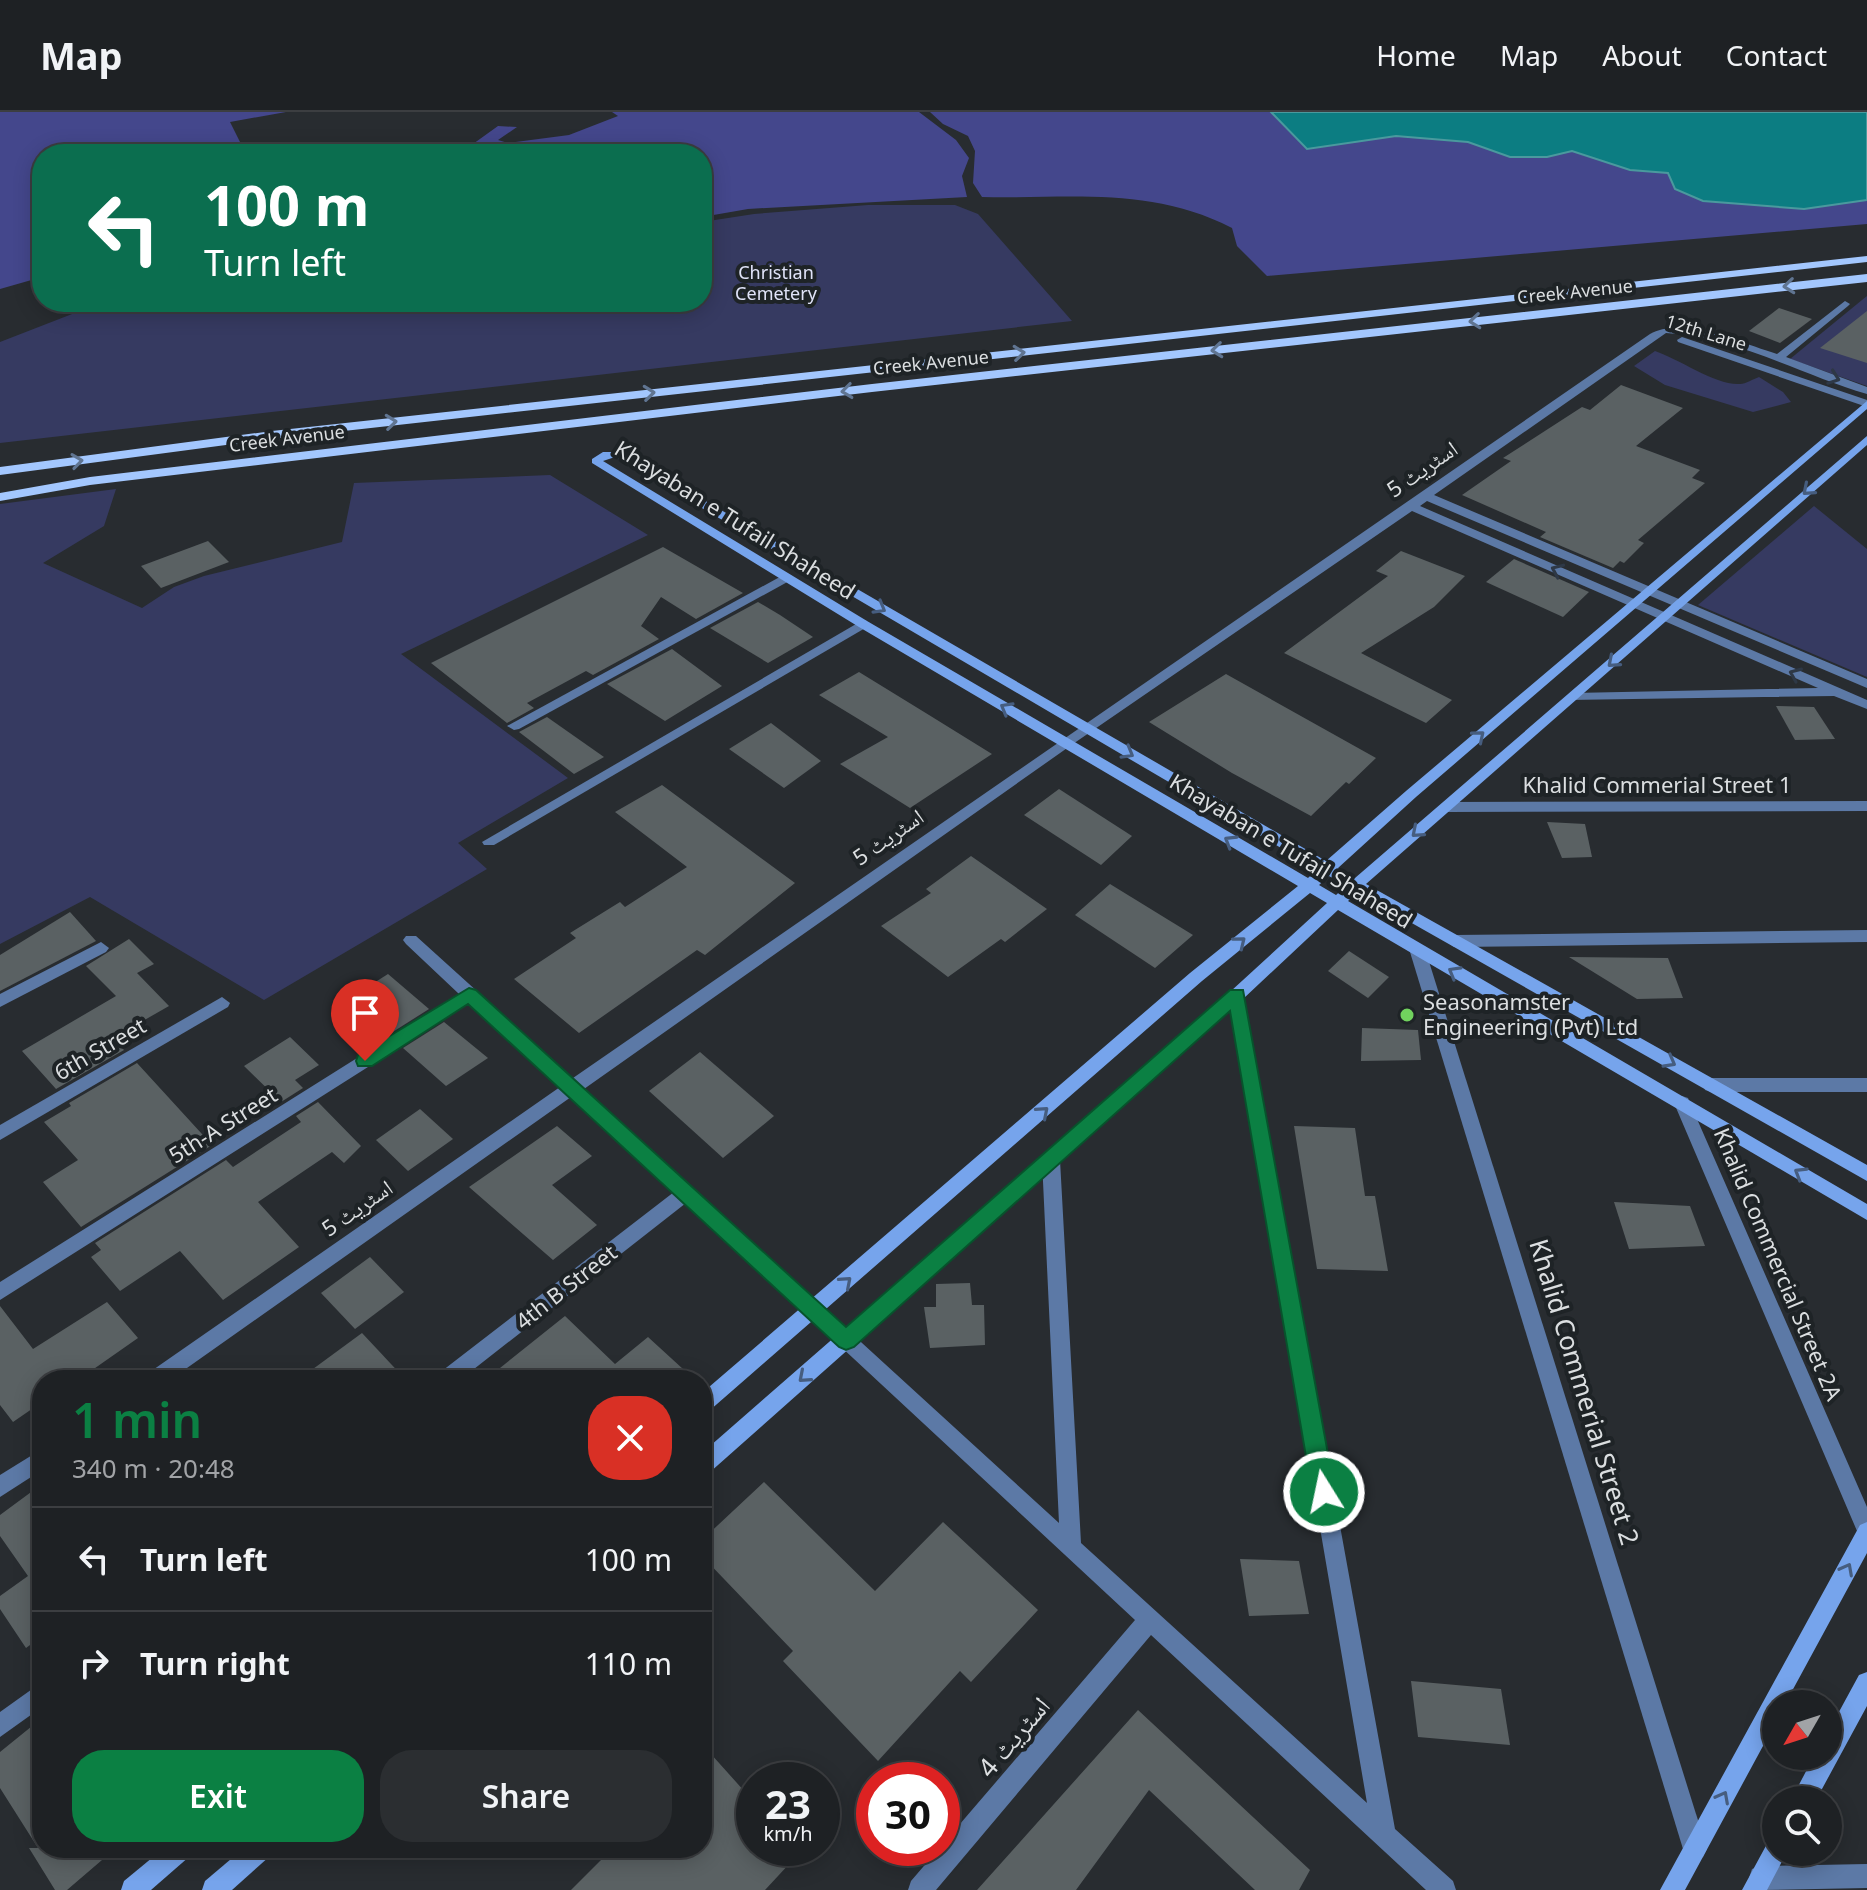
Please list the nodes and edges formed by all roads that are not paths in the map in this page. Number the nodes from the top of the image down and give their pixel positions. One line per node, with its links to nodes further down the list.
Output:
1 (1867, 259): 9 (main road, Creek Avenue, one-way to 1)
2 (1867, 278): 11 (main road, Creek Avenue, one-way to 11)
3 (1845, 304): 5 (street)
4 (1653, 336): 5 (street, 12th Lane); 7 (street, 12th Lane); 10 (street, اسٹریٹ 5)
5 (1779, 358): 6 (street, 12th Lane, one-way to 6)
6 (1867, 391)
7 (1867, 404): 14 (street)
8 (1867, 439): 16 (street, one-way to 16)
9 (0, 471)
10 (1426, 496): 12 (street, اسٹریٹ 5); 14 (street)
11 (0, 497)
12 (1411, 506): 15 (street, one-way to 12); 24 (street, اسٹریٹ 5)
13 (787, 577): 18 (street, Khayaban e Tufail Shaheed); 23 (street); 24 (street, Khayaban e Tufail Shaheed, one-way to 24)
14 (1649, 592): 15 (street); 16 (street)
15 (1635, 604): 17 (street); 29 (street, one-way to 15)
16 (1679, 605): 17 (street); 19 (street)
17 (1665, 617): 20 (street, one-way to 17); 21 (street, one-way to 21)
18 (863, 624): 25 (street, Khayaban e Tufail Shaheed, one-way to 18); 28 (street)
19 (1867, 684)
20 (1838, 692): 21 (street); 22 (street)
21 (1573, 697): 27 (street)
22 (1867, 705)
23 (514, 726)
24 (1086, 729): 25 (street, اسٹریٹ 5); 29 (street, Khayaban e Tufail Shaheed, one-way to 29)
25 (1065, 743): 31 (street, Khayaban e Tufail Shaheed, one-way to 25); 44 (street, اسٹریٹ 5)
26 (1867, 806): 27 (street, Khalid Commerial Street 1)
27 (1447, 807): 30 (street, one-way to 30)
28 (489, 842)
29 (1328, 869): 30 (street, Khayaban e Tufail Shaheed); 31 (street)
30 (1356, 885): 32 (street); 35 (street, Khayaban e Tufail Shaheed)
31 (1307, 887): 32 (street, Khayaban e Tufail Shaheed); 52 (street, one-way to 31)
32 (1336, 904): 37 (street, Khayaban e Tufail Shaheed); 39 (street)
33 (1867, 936): 35 (street)
34 (411, 940): 38 (street)
35 (1454, 941): 42 (street, Khayaban e Tufail Shaheed, one-way to 42)
36 (101, 948): 40 (street)
37 (1418, 952): 45 (street, Khayaban e Tufail Shaheed, one-way to 37); 68 (street, Khalid Commerial Street 2)
38 (469, 995): 44 (street); 51 (street, 5th-A Street)
39 (1237, 995): 47 (street); 67 (street)
40 (0, 1001)
41 (222, 1003): 46 (street, 6th Street)
42 (1711, 1085): 43 (street); 48 (street, Khayaban e Tufail Shaheed)
43 (1867, 1085)
44 (571, 1088): 49 (street); 54 (street, اسٹریٹ 5)
45 (1682, 1103): 50 (street, Khayaban e Tufail Shaheed, one-way to 45); 60 (street, Khalid Commercial Street 2A)
46 (0, 1133)
47 (1051, 1160): 53 (street); 61 (street)
48 (1867, 1174)
49 (686, 1193): 52 (street); 55 (street, 4th B Street)
50 (1867, 1213)
51 (0, 1292)
52 (813, 1311): 53 (street); 56 (street)
53 (846, 1341): 57 (street, one-way to 57); 61 (street)
54 (168, 1370)
55 (458, 1370)
56 (712, 1397)
57 (712, 1457)
58 (32, 1465): 59 (street)
59 (0, 1487)
60 (1867, 1531): 68 (street, one-way to 60)
61 (1071, 1548): 62 (street)
62 (1150, 1620): 67 (street); 76 (street, اسٹریٹ 4)
63 (1867, 1683): 66 (street)
64 (32, 1701): 65 (street)
65 (0, 1726)
66 (1842, 1729)
67 (1384, 1834): 77 (street)
68 (1695, 1849): 78 (street)
69 (170, 1858): 74 (street)
70 (251, 1858): 75 (street)
71 (1767, 1866): 73 (street)
72 (1867, 1876): 73 (street)
73 (1757, 1884)
74 (133, 1890)
75 (214, 1890)
76 (920, 1890)
77 (1444, 1890)
78 (1672, 1890)

